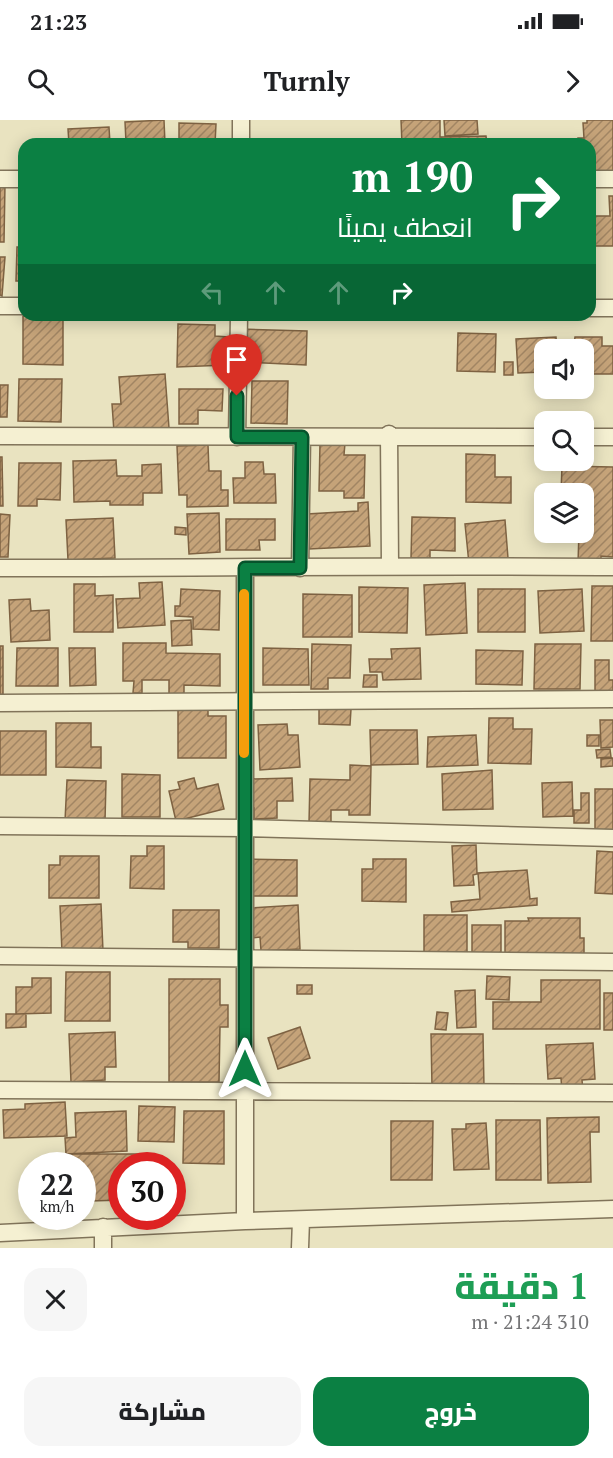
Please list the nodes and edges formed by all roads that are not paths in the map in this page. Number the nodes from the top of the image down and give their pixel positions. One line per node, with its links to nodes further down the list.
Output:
1 (241, 120): 2 (street)
2 (241, 138)
3 (0, 179): 4 (street)
4 (18, 179)
5 (596, 179): 6 (street)
6 (613, 179)
7 (0, 306): 8 (street)
8 (18, 306)
9 (596, 308): 10 (street)
10 (613, 308)
11 (239, 321): 15 (street)
12 (389, 434): 14 (street); 16 (street); 19 (street)
13 (0, 436): 15 (street)
14 (534, 436)
15 (237, 437): 16 (street)
16 (302, 437): 23 (street)
17 (594, 437): 18 (street)
18 (613, 438)
19 (390, 565): 20 (street); 23 (street)
20 (613, 567)
21 (0, 568): 22 (street)
22 (245, 568): 23 (street); 25 (street)
23 (300, 568)
24 (613, 699): 25 (street)
25 (243, 703): 26 (street); 28 (street)
26 (0, 704)
27 (0, 826): 28 (street)
28 (245, 828): 29 (street); 31 (street)
29 (613, 838)
30 (0, 956): 31 (street)
31 (245, 959): 32 (street); 34 (street)
32 (613, 962)
33 (0, 1090): 34 (street)
34 (245, 1091): 35 (street); 38 (street)
35 (613, 1094)
36 (613, 1209): 37 (street)
37 (301, 1220): 38 (street); 42 (street)
38 (245, 1221): 39 (street)
39 (104, 1227): 40 (street); 41 (street)
40 (0, 1233)
41 (103, 1248)
42 (300, 1248)

